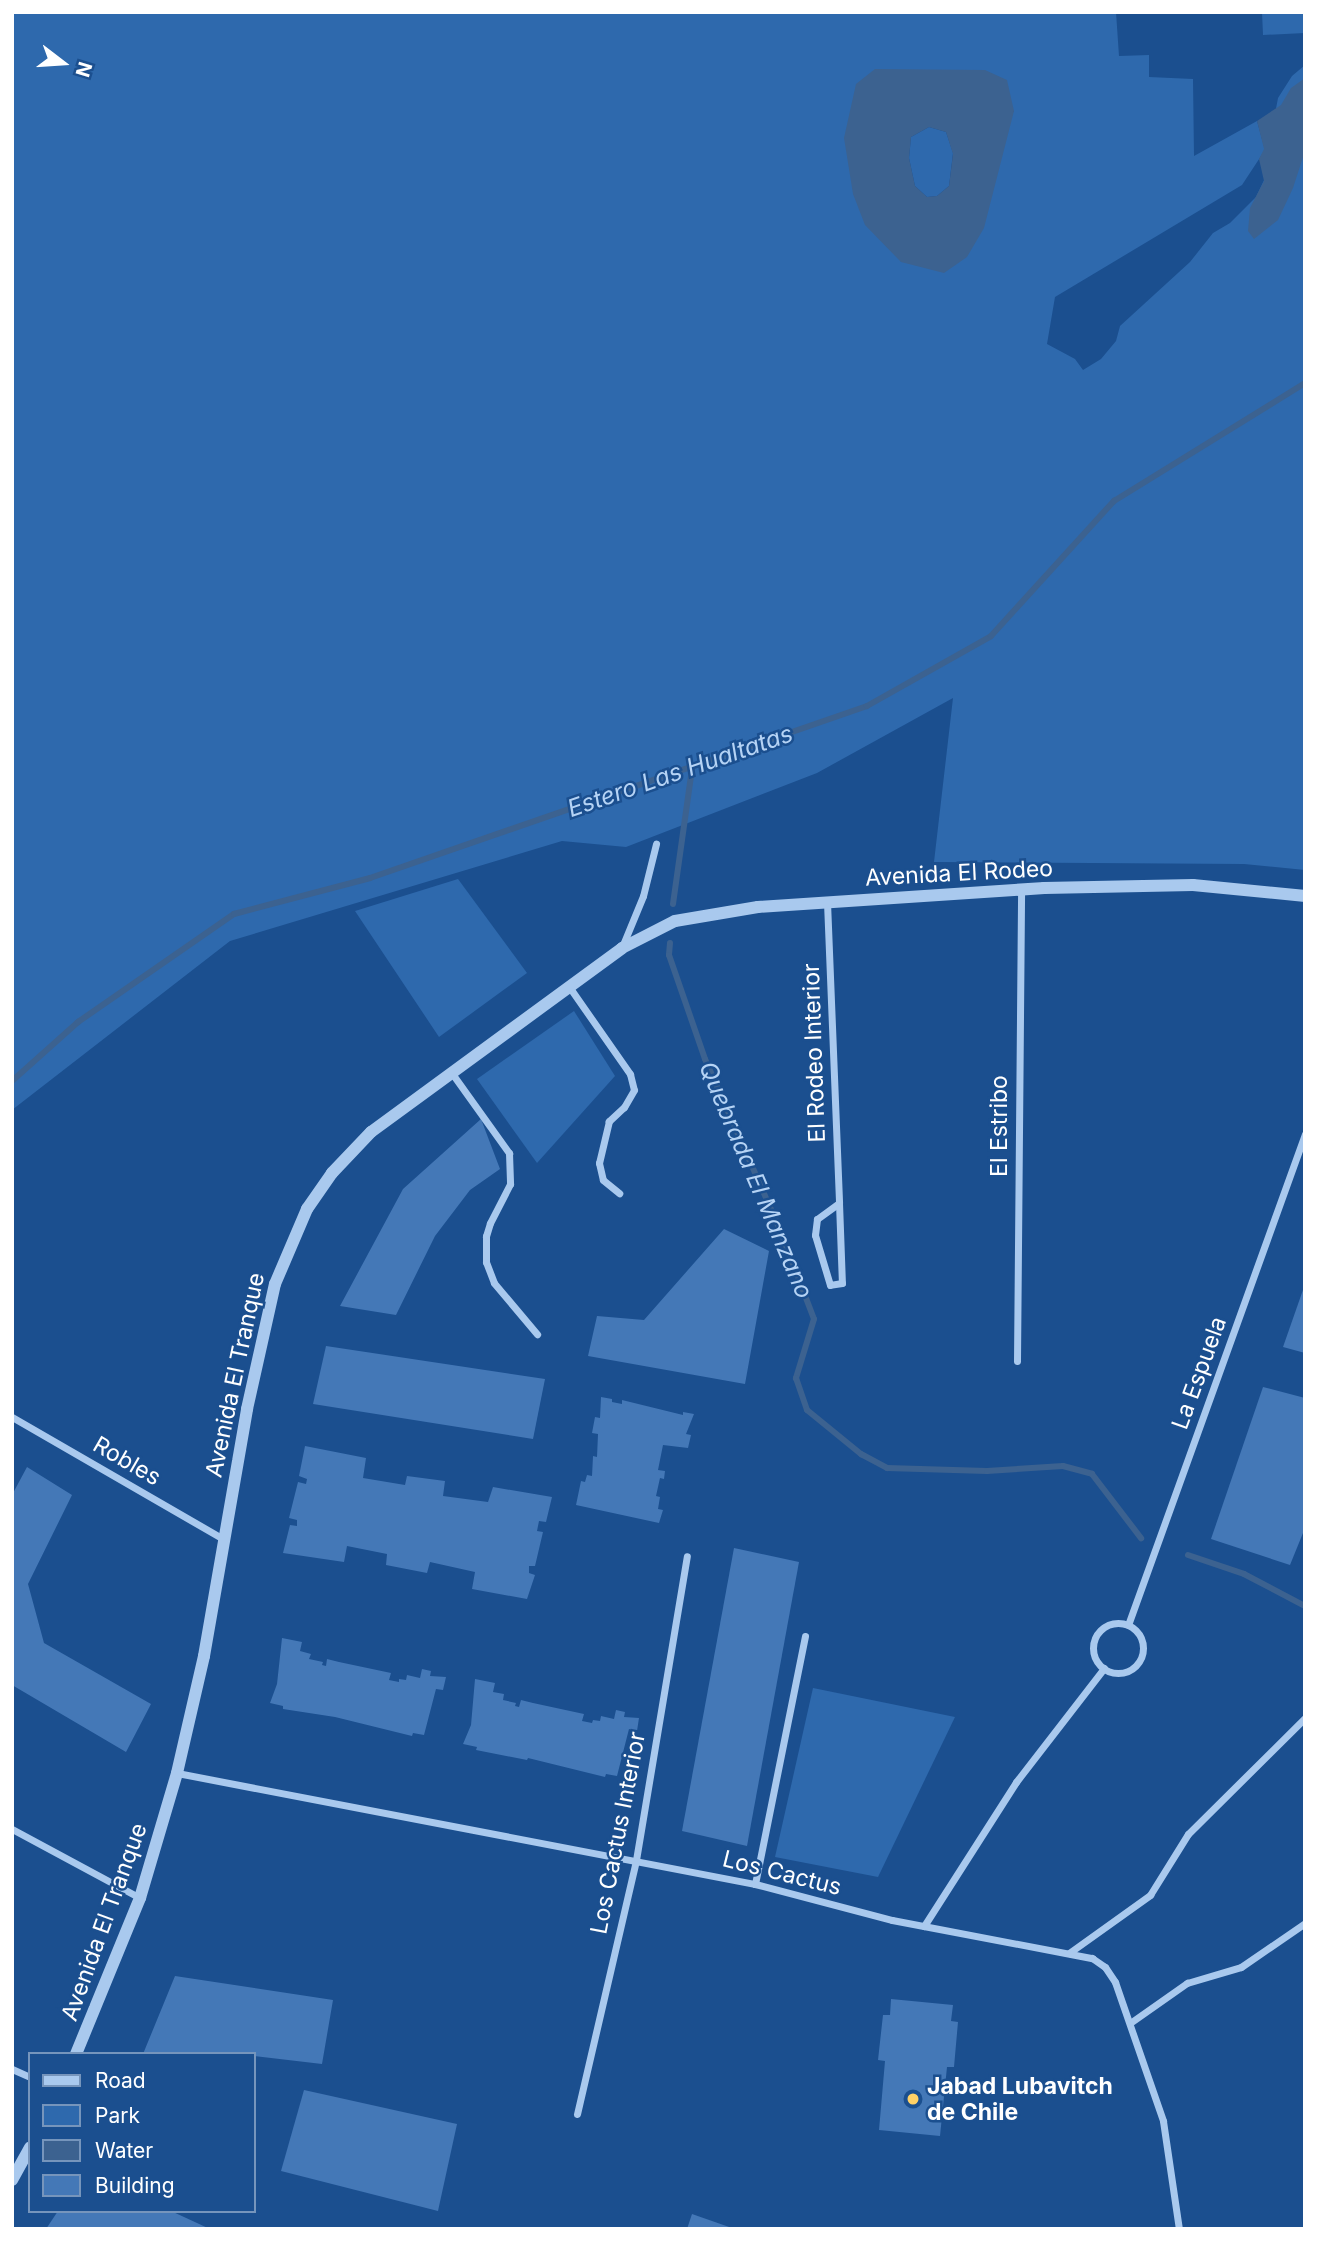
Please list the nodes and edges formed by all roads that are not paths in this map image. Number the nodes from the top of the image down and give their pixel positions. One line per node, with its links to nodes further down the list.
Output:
1 (656, 844): 5 (street)
2 (1021, 890): 3 (street, Avenida El Rodeo); 4 (street, Avenida El Rodeo); 12 (street, El Estribo)
3 (1305, 896)
4 (827, 901): 5 (street, Avenida El Rodeo); 10 (street, El Rodeo Interior)
5 (622, 948): 6 (street, Avenida El Tranque)
6 (570, 988): 7 (street, Avenida El Tranque); 9 (street)
7 (451, 1072): 11 (street); 14 (street, Avenida El Tranque)
8 (1305, 1134): 16 (street, La Espuela)
9 (619, 1193)
10 (839, 1203): 10 (street, El Rodeo Interior)
11 (537, 1334)
12 (1017, 1361)
13 (12, 1417): 14 (street, Robles)
14 (222, 1538): 20 (street, Avenida El Tranque)
15 (687, 1556): 22 (street, Los Cactus Interior)
16 (1128, 1625): 18 (street); 18 (street)
17 (805, 1636): 23 (street)
18 (1104, 1668): 26 (street)
19 (1305, 1718): 27 (street)
20 (177, 1773): 22 (street, Los Cactus); 24 (street, Avenida El Tranque)
21 (12, 1829): 24 (street)
22 (636, 1860): 23 (street, Los Cactus); 30 (street, Los Cactus Interior)
23 (755, 1884): 26 (street, Los Cactus)
24 (140, 1898): 29 (street, Avenida El Tranque)
25 (1305, 1923): 28 (street)
26 (925, 1926): 27 (street, Los Cactus)
27 (1069, 1954): 28 (street, Los Cactus)
28 (1130, 2023): 33 (street, Los Cactus)
29 (77, 2052)
30 (577, 2114)
31 (28, 2152): 32 (street)
32 (12, 2180)
33 (1179, 2229)

